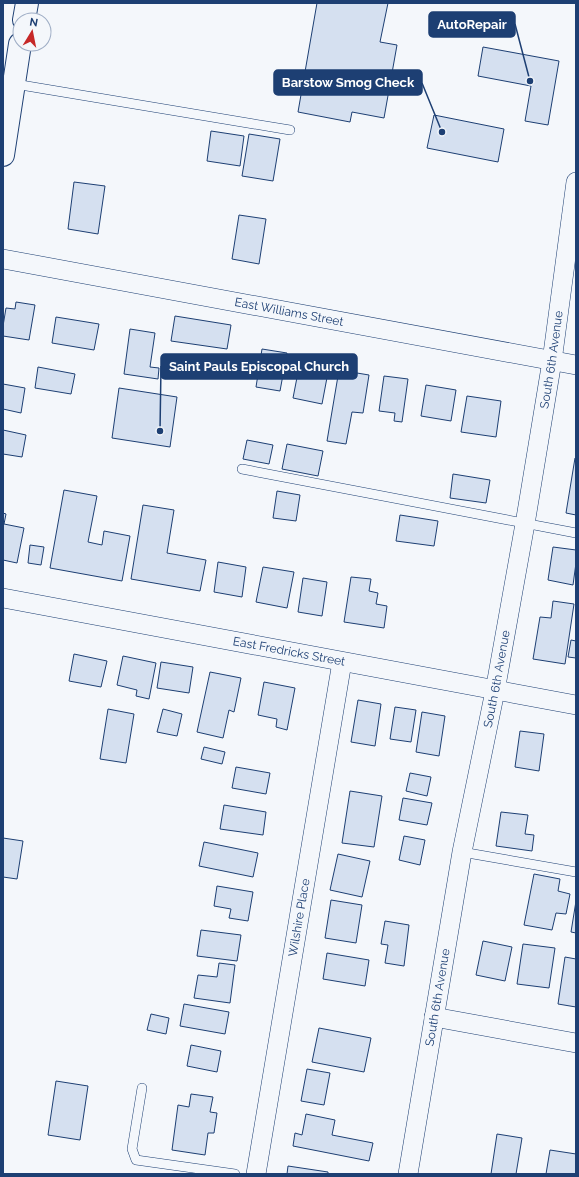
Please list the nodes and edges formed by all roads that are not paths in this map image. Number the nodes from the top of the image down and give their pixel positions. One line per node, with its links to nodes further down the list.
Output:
1 (18, 52): 2 (main road)
2 (9, 83): 3 (lane); 4 (main road)
3 (290, 130)
4 (3, 155)
5 (576, 183): 7 (street, South 6th Avenue)
6 (3, 259): 7 (street, East Williams Street)
7 (552, 361): 8 (street, East Williams Street); 10 (street, South 6th Avenue)
8 (576, 365)
9 (242, 469): 10 (lane)
10 (524, 524): 11 (lane); 14 (street, South 6th Avenue)
11 (576, 533)
12 (3, 598): 13 (street, East Fredricks Street)
13 (342, 662): 14 (street, East Fredricks Street); 22 (street, Wilshire Place)
14 (495, 691): 15 (street, East Fredricks Street); 16 (street, South 6th Avenue)
15 (576, 705)
16 (462, 852): 17 (lane); 18 (street, South 6th Avenue)
17 (576, 872)
18 (434, 1017): 19 (street); 23 (street, South 6th Avenue)
19 (576, 1043)
20 (142, 1088): 21 (lane)
21 (235, 1174)
22 (256, 1174)
23 (408, 1174)

